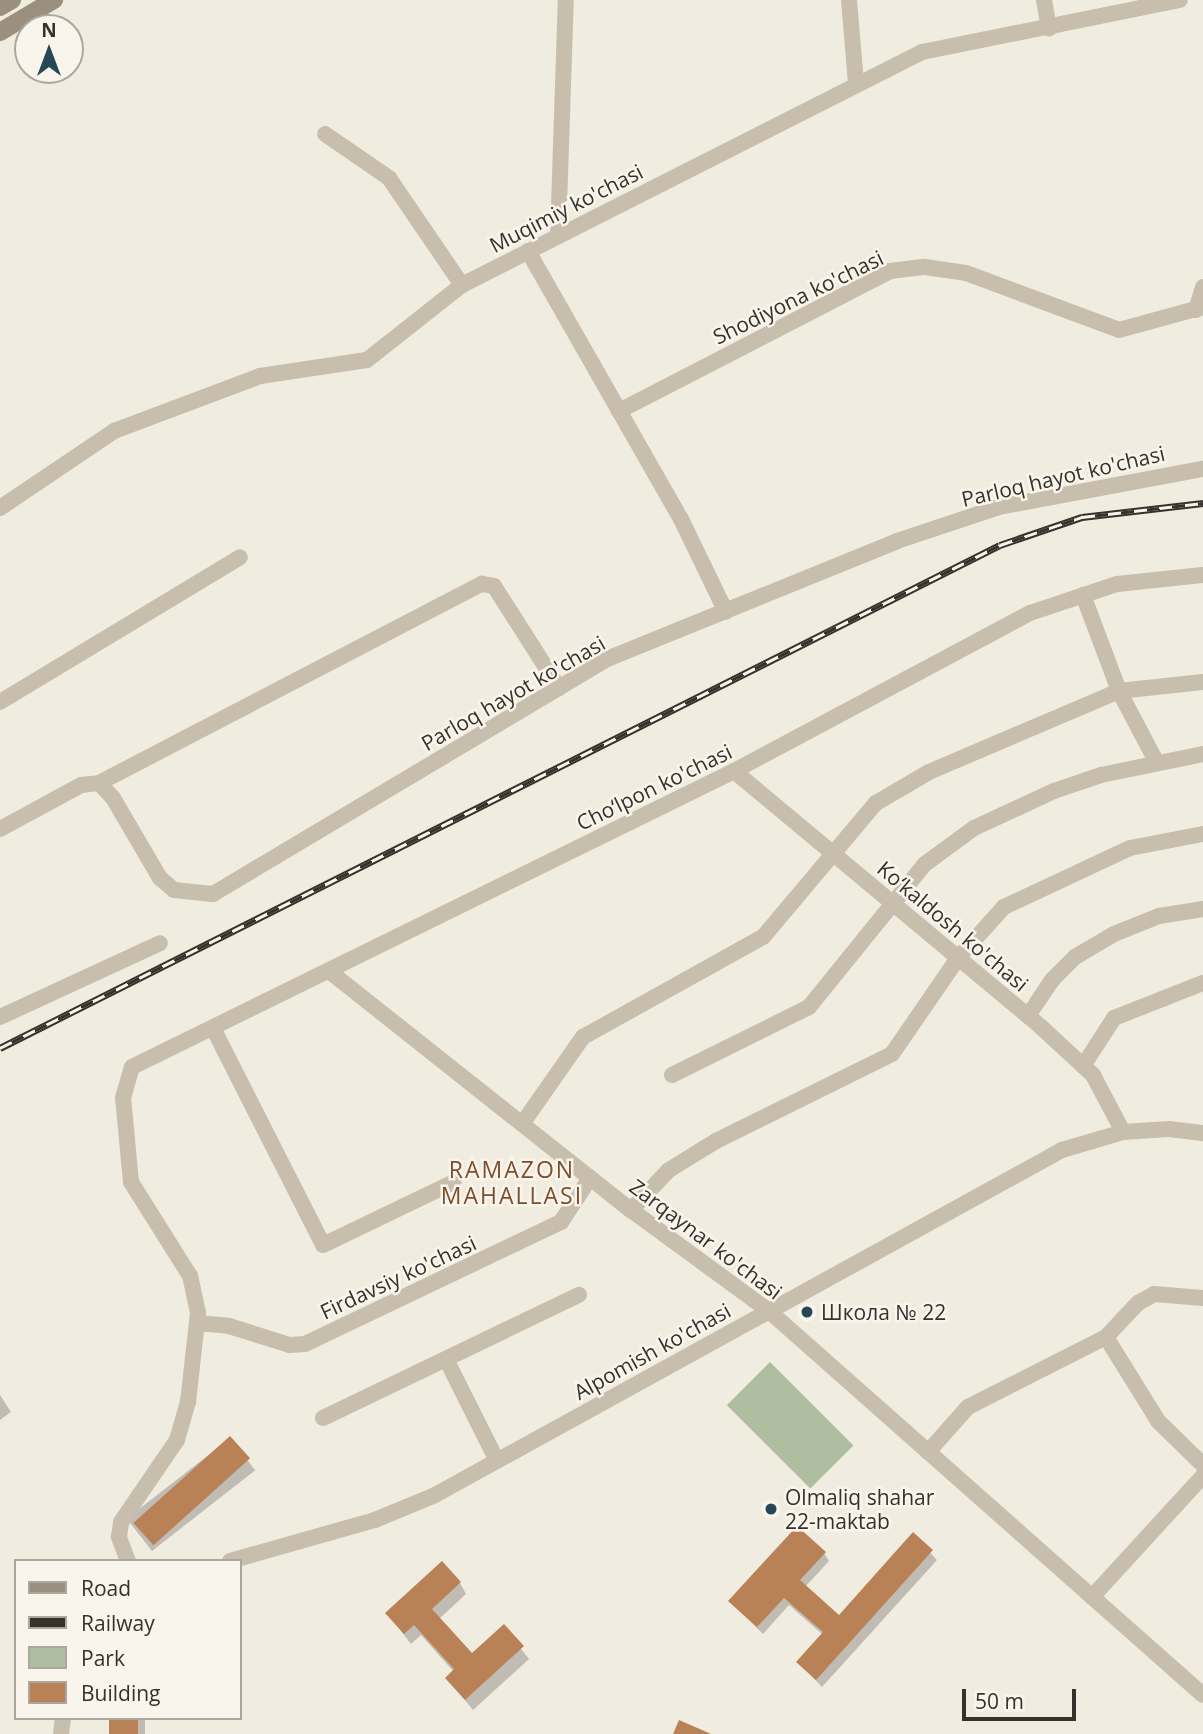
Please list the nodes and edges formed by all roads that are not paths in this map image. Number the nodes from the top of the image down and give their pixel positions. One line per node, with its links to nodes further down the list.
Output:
1 (12, 0): 7 (main road)
2 (54, 0): 9 (main road)
3 (566, 0): 12 (street)
4 (849, 0): 10 (street)
5 (1044, 0): 8 (street)
6 (1180, 0): 8 (street, Muqimiy ko'chasi)
7 (0, 7)
8 (1049, 29): 10 (street, Muqimiy ko'chasi)
9 (0, 32)
10 (856, 84): 12 (street, Muqimiy ko'chasi)
11 (325, 134): 14 (street)
12 (558, 236): 13 (street, Muqimiy ko'chasi)
13 (528, 251): 14 (street, Muqimiy ko'chasi); 17 (street)
14 (462, 285): 19 (street, Muqimiy ko'chasi)
15 (1203, 287): 16 (street)
16 (1199, 309): 17 (street, Shodiyona ko'chasi)
17 (619, 411): 23 (street)
18 (1203, 469): 23 (street, Parloq hayot ko'chasi)
19 (0, 508)
20 (240, 557): 27 (street)
21 (1203, 575): 22 (street, Cho‘lpon ko'chasi)
22 (1083, 595): 26 (street); 30 (street, Cho‘lpon ko'chasi)
23 (726, 612): 25 (street, Parloq hayot ko'chasi)
24 (1203, 682): 26 (street)
25 (559, 688): 31 (street); 31 (street, Parloq hayot ko'chasi)
26 (1119, 691): 29 (street); 34 (street)
27 (0, 702)
28 (1203, 754): 29 (street)
29 (1157, 762): 35 (street)
30 (734, 771): 34 (street, Ko‘kaldosh ko'chasi); 39 (street, Cho‘lpon ko'chasi)
31 (99, 783): 32 (street)
32 (0, 830)
33 (1203, 834): 38 (street)
34 (832, 853): 35 (street, Ko‘kaldosh ko'chasi); 46 (street)
35 (891, 902): 38 (street, Ko‘kaldosh ko'chasi); 45 (street)
36 (1203, 909): 41 (street)
37 (160, 943): 42 (street)
38 (958, 958): 41 (street, Ko‘kaldosh ko'chasi); 51 (street)
39 (329, 971): 43 (street, Cho‘lpon ko'chasi); 46 (street, Zarqaynar ko'chasi)
40 (1203, 983): 44 (street)
41 (1028, 1016): 44 (street, Ko‘kaldosh ko'chasi)
42 (0, 1017)
43 (212, 1028): 50 (street); 55 (street, Cho‘lpon ko'chasi)
44 (1083, 1066): 47 (street, Ko‘kaldosh ko'chasi)
45 (672, 1075)
46 (522, 1124): 49 (street, Zarqaynar ko'chasi)
47 (1123, 1132): 48 (street, Alpomish ko'chasi); 54 (street, Alpomish ko'chasi)
48 (1203, 1133)
49 (590, 1178): 51 (street, Zarqaynar ko'chasi); 55 (street, Firdavsiy ko'chasi)
50 (454, 1182)
51 (631, 1210): 54 (street, Zarqaynar ko'chasi)
52 (579, 1295): 57 (street)
53 (1203, 1298): 56 (street)
54 (769, 1311): 59 (street, Zarqaynar ko'chasi); 60 (street, Alpomish ko'chasi)
55 (197, 1323): 63 (street)
56 (1106, 1336): 59 (street); 61 (street)
57 (446, 1359): 58 (street); 60 (street)
58 (323, 1418)
59 (928, 1452): 65 (street, Zarqaynar ko'chasi)
60 (497, 1461): 64 (street, Alpomish ko'chasi)
61 (1203, 1465)
62 (1203, 1476): 65 (street)
63 (127, 1559)
64 (237, 1559)
65 (1092, 1597): 66 (street, Zarqaynar ko'chasi)
66 (1203, 1695)

